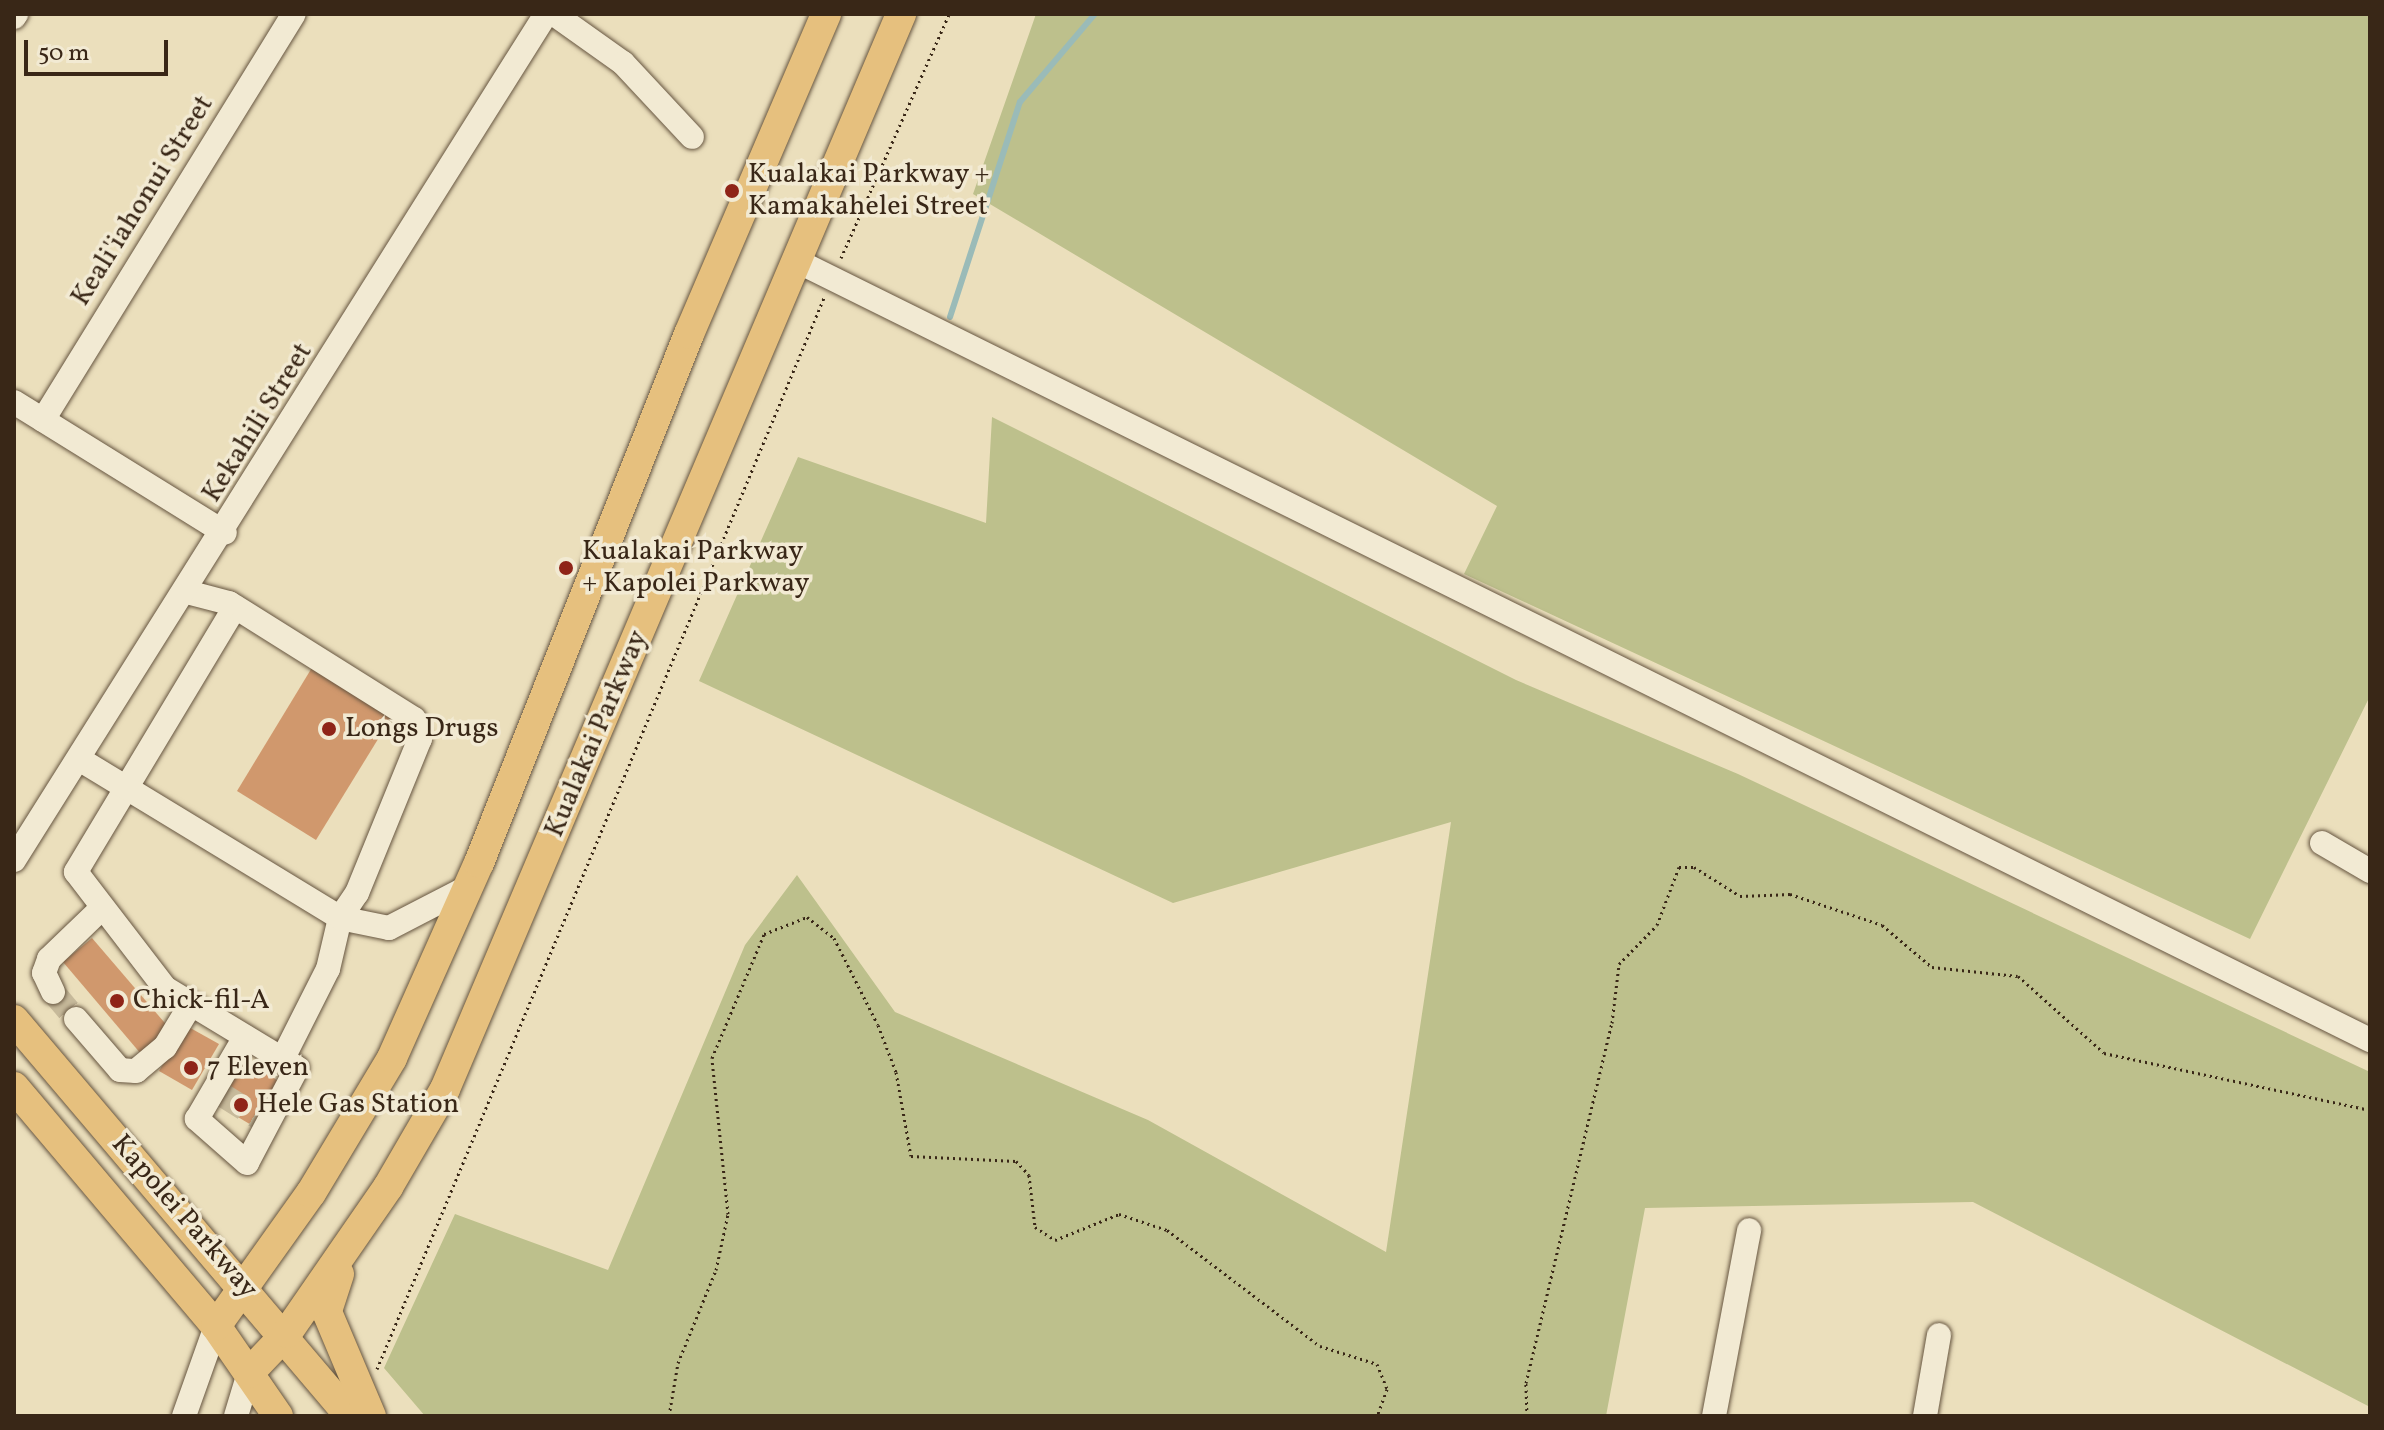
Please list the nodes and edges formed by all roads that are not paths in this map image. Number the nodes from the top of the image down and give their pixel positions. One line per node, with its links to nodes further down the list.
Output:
1 (294, 14): 9 (street, Keali'iahonui Street)
2 (546, 14): 10 (street, Kekahili Street)
3 (554, 14): 6 (street)
4 (826, 14): 18 (main road)
5 (901, 14): 7 (main road, Kualakai Parkway)
6 (692, 137)
7 (795, 260): 26 (street); 30 (main road, Kualakai Parkway)
8 (14, 402): 9 (street)
9 (43, 420): 10 (street)
10 (225, 533): 11 (street, Kekahili Street)
11 (187, 592): 12 (street); 13 (street, Kekahili Street)
12 (235, 607): 14 (street); 20 (street)
13 (79, 759): 14 (street); 16 (street, Kekahili Street)
14 (123, 786): 19 (street); 20 (street)
15 (2322, 843): 17 (street)
16 (14, 860)
17 (2370, 871)
18 (468, 887): 20 (street); 31 (main road)
19 (102, 908): 21 (street); 22 (street)
20 (340, 918): 27 (street)
21 (53, 992)
22 (191, 1004): 23 (street); 25 (street)
23 (76, 1019)
24 (14, 1020): 31 (main road, Kapolei Parkway)
25 (245, 1037): 27 (street); 27 (street)
26 (2370, 1040)
27 (282, 1060)
28 (14, 1087): 32 (main road, Kapolei Parkway)
29 (1749, 1230): 41 (street)
30 (348, 1245): 33 (main road, Kualakai Parkway); 40 (main road)
31 (246, 1291): 32 (main road); 33 (main road, Kapolei Parkway)
32 (216, 1326): 35 (main road, Kapolei Parkway); 36 (street)
33 (287, 1333): 35 (main road, Kualakai Parkway); 39 (main road, Kapolei Parkway)
34 (1939, 1335): 42 (street)
35 (249, 1373): 37 (street); 38 (main road, Kapolei Parkway)
36 (184, 1416)
37 (236, 1416)
38 (278, 1416)
39 (350, 1416)
40 (371, 1416)
41 (1714, 1416)
42 (1925, 1416)

